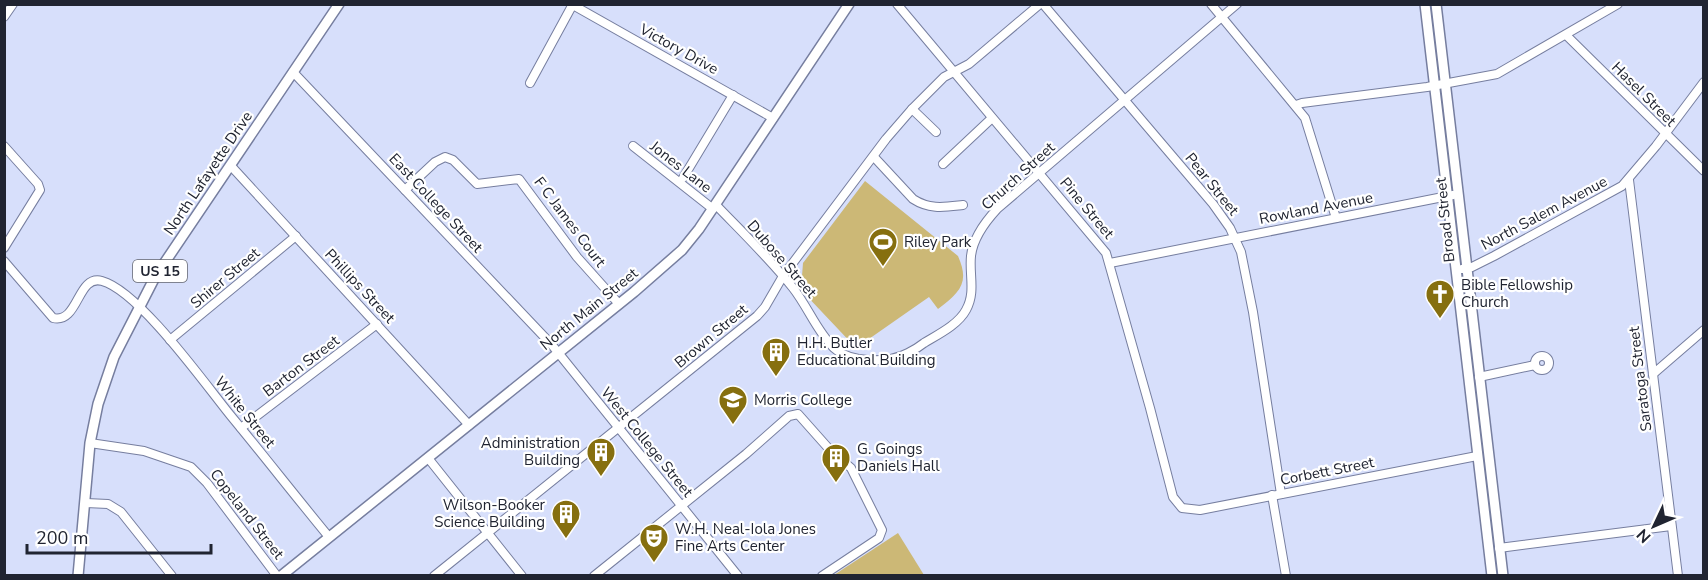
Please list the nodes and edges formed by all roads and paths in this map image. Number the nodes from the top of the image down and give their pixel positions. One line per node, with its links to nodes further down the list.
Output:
1 (13, 4): 12 (street)
2 (339, 4): 15 (main road, North Lafayette Drive / US 15)
3 (849, 4): 25 (main road, North Main Street)
4 (897, 4): 16 (street, Pine Street)
5 (1041, 4): 16 (street, Brown Street); 22 (street, Pear Street)
6 (1211, 4): 13 (street)
7 (1237, 4): 13 (street, Church Street)
8 (1425, 4): 20 (main road, Broad Street)
9 (1436, 4): 19 (main road, Broad Street)
10 (1618, 4): 14 (street)
11 (573, 5): 18 (street); 21 (street, Victory Drive)
12 (4, 17)
13 (1222, 17): 22 (street, Church Street); 23 (street)
14 (1566, 35): 19 (street); 28 (street, Hasel Street)
15 (293, 72): 33 (main road, North Lafayette Drive / US 15); 38 (street, East College Street)
16 (953, 72): 24 (street, Brown Street); 26 (street, Pine Street)
17 (1704, 82): 28 (street, North Salem Avenue)
18 (530, 83)
19 (1445, 84): 20 (street); 39 (main road, Broad Street)
20 (1434, 86): 23 (street); 40 (main road, Broad Street)
21 (733, 95): 25 (street, Victory Drive); 36 (street)
22 (1125, 100): 35 (street, Church Street); 45 (street, Pear Street)
23 (1296, 105): 43 (street)
24 (912, 109): 27 (street); 31 (street, Brown Street)
25 (774, 118): 42 (main road, North Main Street)
26 (992, 118): 32 (street); 35 (street, Pine Street)
27 (936, 132)
28 (1665, 134): 34 (street, Hasel Street); 37 (street, North Salem Avenue)
29 (4, 146): 46 (street)
30 (633, 146): 42 (street, Jones Lane)
31 (874, 157): 41 (street); 51 (street, Brown Street)
32 (943, 164)
33 (231, 166): 44 (street, Phillips Street); 53 (main road, North Lafayette Drive / US 15)
34 (1704, 171)
35 (1040, 173): 48 (street, Pine Street); 58 (street, Church Street)
36 (683, 178)
37 (1629, 180): 49 (street, North Salem Avenue); 60 (street, Saratoga Street)
38 (405, 190): 52 (street, F C James Court); 57 (street, East College Street)
39 (1457, 194): 40 (street, Rowland Avenue); 49 (main road, Broad Street)
40 (1447, 196): 43 (street, Rowland Avenue); 50 (main road, Broad Street)
41 (963, 206)
42 (715, 207): 51 (street, Dubose Street); 52 (main road, North Main Street)
43 (1336, 218): 45 (street, Rowland Avenue)
44 (296, 237): 54 (street, Phillips Street); 56 (street, Shirer Street)
45 (1235, 238): 48 (street, Rowland Avenue); 68 (street, Pear Street)
46 (4, 248)
47 (4, 261): 53 (street, White Street)
48 (1110, 263): 72 (street, Pine Street)
49 (1466, 268): 50 (street, North Salem Avenue); 61 (main road, Broad Street)
50 (1455, 270): 66 (main road, Broad Street)
51 (783, 276): 58 (street, Dubose Street); 64 (street, Brown Street)
52 (620, 304): 57 (main road, North Main Street)
53 (138, 306): 56 (street, White Street); 65 (main road, North Lafayette Drive / US 15)
54 (377, 324): 62 (street, Phillips Street); 63 (street, Barton Street)
55 (1704, 330): 60 (street)
56 (170, 340): 63 (street, White Street)
57 (559, 353): 62 (main road, North Main Street); 64 (street, West College Street)
58 (851, 357)
59 (1535, 365): 61 (street)
60 (1653, 374): 73 (street, Saratoga Street)
61 (1479, 377): 76 (main road, Broad Street)
62 (469, 425): 67 (main road, North Main Street)
63 (241, 428): 75 (street, White Street)
64 (619, 428): 71 (street, West College Street); 74 (street, Brown Street)
65 (90, 443): 70 (main road, North Lafayette Drive / US 15); 77 (street, Copeland Street)
66 (1477, 456): 68 (street, Corbett Street); 86 (main road, Broad Street)
67 (428, 458): 74 (street); 75 (main road, North Main Street)
68 (1281, 494): 69 (street, Corbett Street)
69 (1272, 495): 72 (street, Corbett Street); 85 (street)
70 (86, 503): 79 (main road, North Lafayette Drive / US 15); 80 (street)
71 (682, 506): 78 (street); 83 (street, West College Street); 84 (street)
72 (1182, 508)
73 (1671, 526): 76 (street); 88 (street, Saratoga Street)
74 (488, 533): 81 (street, Brown Street); 82 (street)
75 (329, 537): 77 (main road, North Main Street)
76 (1500, 548): 87 (main road, Broad Street)
77 (284, 574)
78 (599, 574)
79 (78, 576)
80 (172, 576)
81 (434, 576)
82 (522, 576)
83 (738, 576)
84 (822, 576)
85 (1286, 576)
86 (1492, 576)
87 (1503, 576)
88 (1678, 576)

